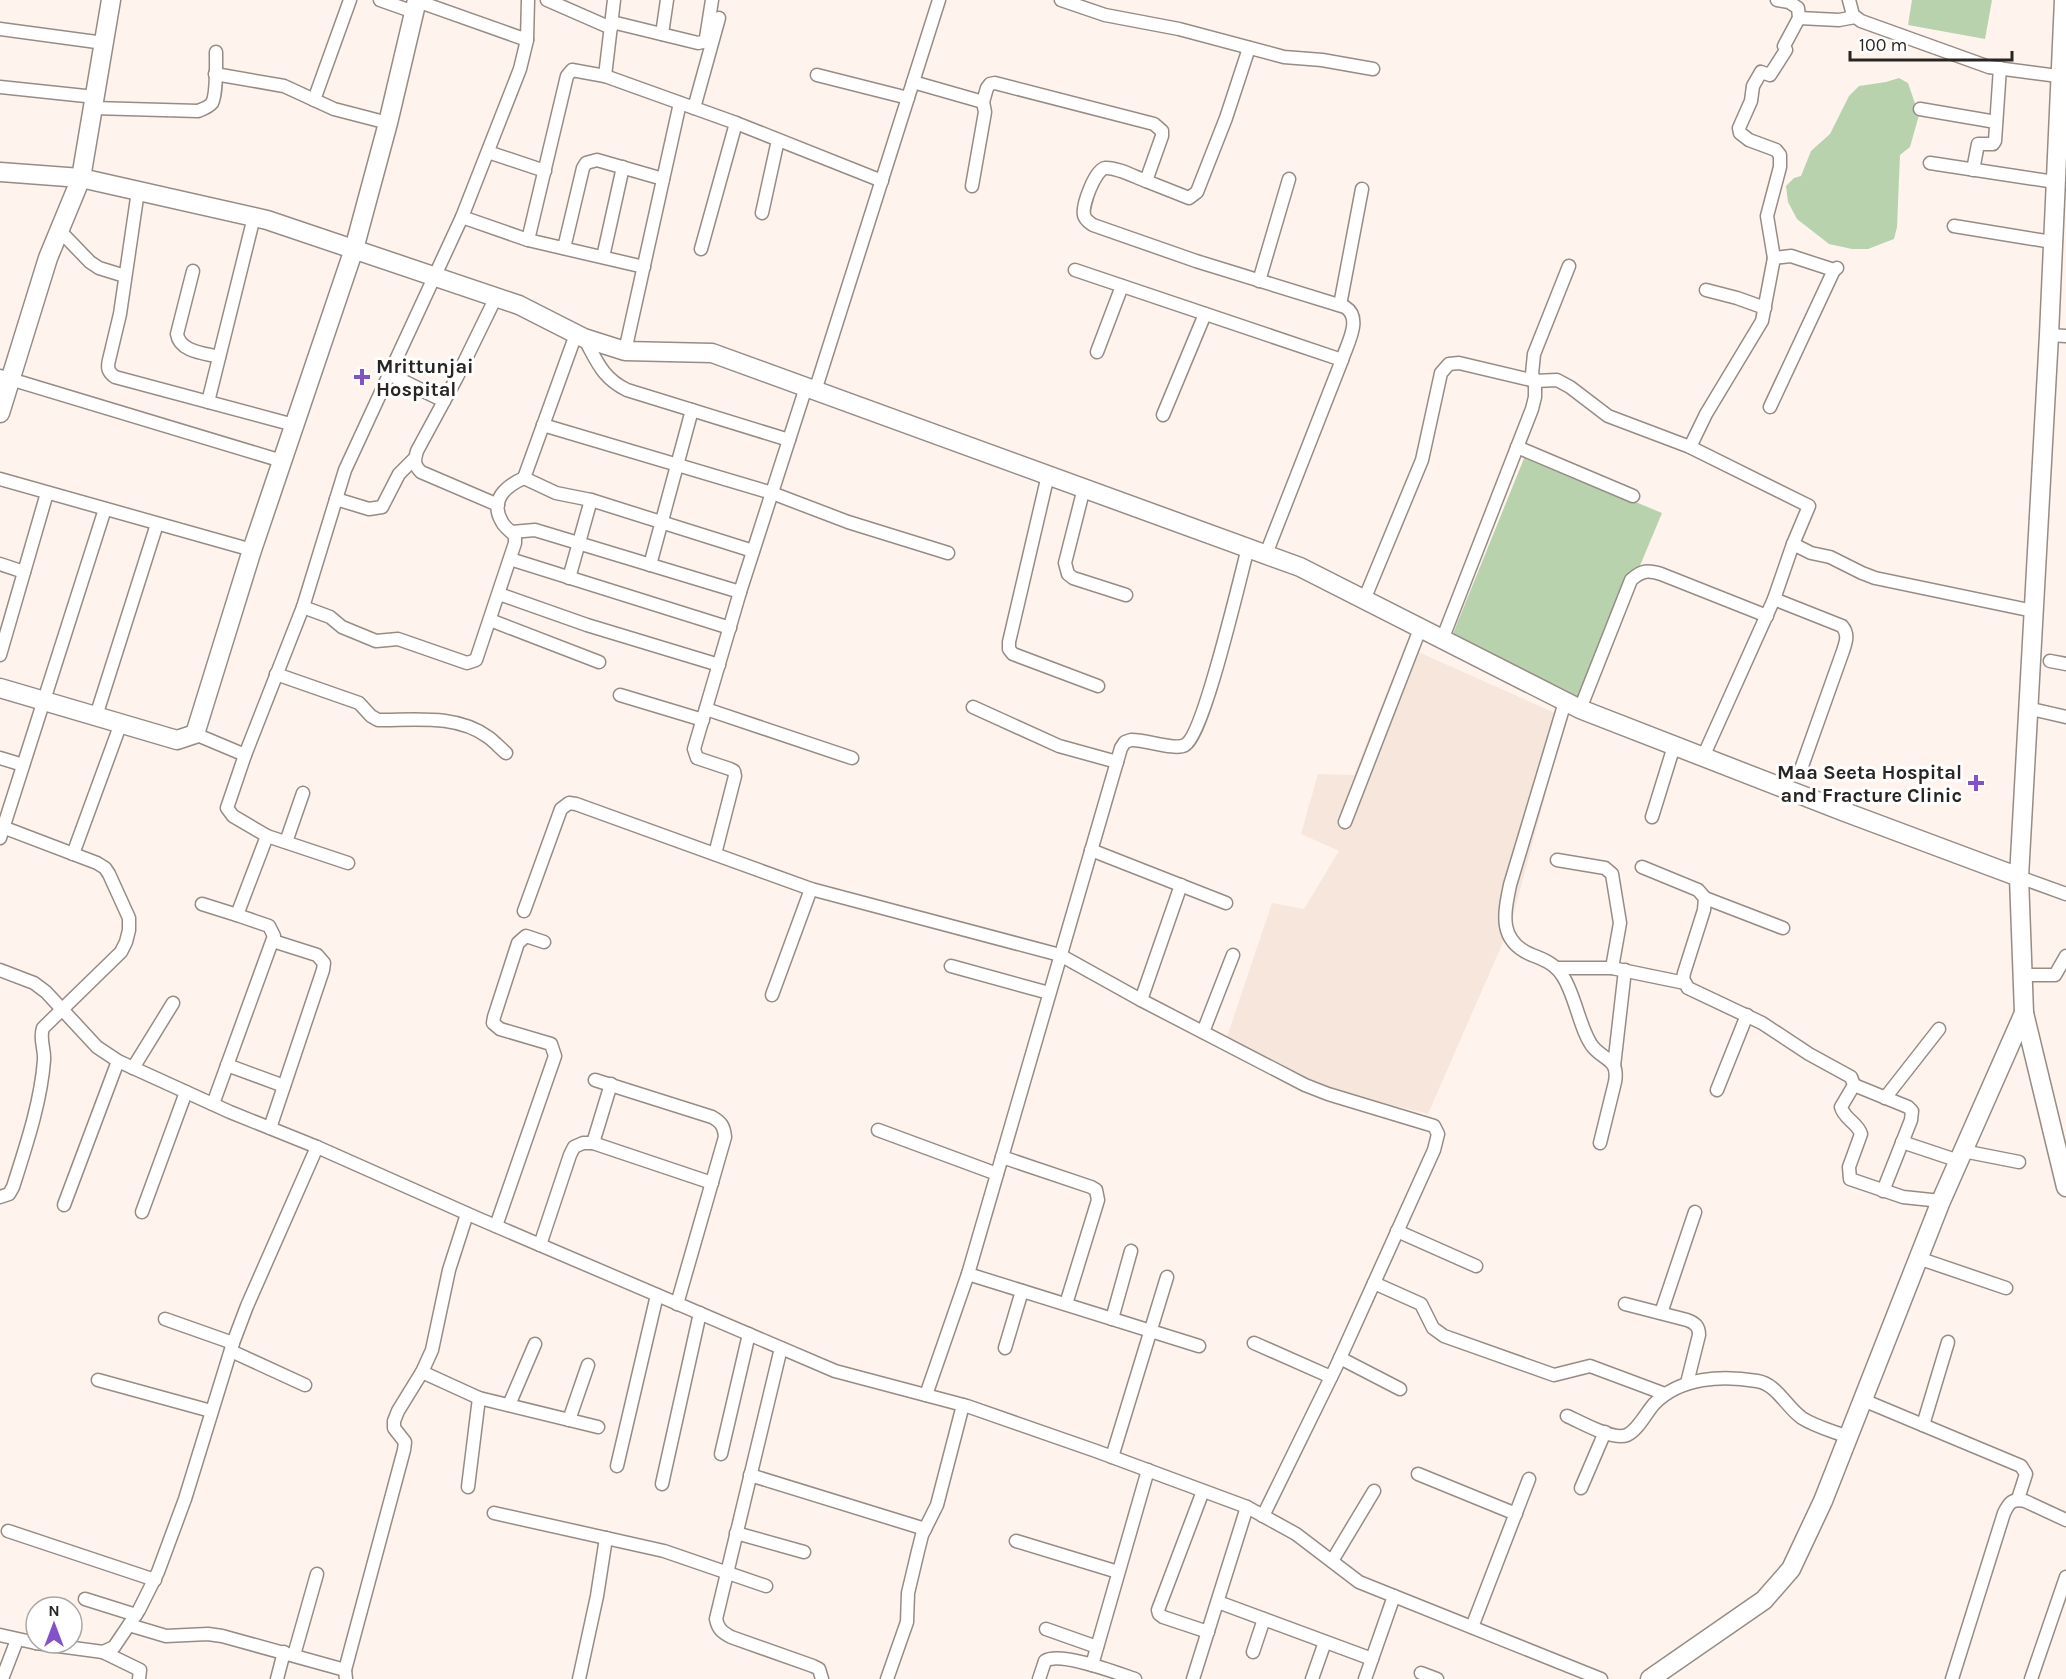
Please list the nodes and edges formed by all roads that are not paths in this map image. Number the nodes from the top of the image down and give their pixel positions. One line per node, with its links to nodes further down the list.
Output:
1 (350, 0): 36 (street)
2 (380, 0): 14 (street)
3 (528, 0): 22 (street)
4 (547, 0): 15 (street)
5 (614, 0): 19 (street)
6 (667, 0): 21 (street)
7 (712, 0): 24 (street)
8 (939, 0): 33 (street)
9 (1061, 0): 25 (street)
10 (1778, 0): 18 (street)
11 (1850, 0): 16 (street)
12 (2064, 0): 32 (street)
13 (106, 2): 23 (street)
14 (416, 4): 22 (street); 43 (street)
15 (567, 4): 19 (street)
16 (1855, 17): 18 (street); 27 (street)
17 (719, 18): 24 (street)
18 (1799, 18): 74 (street)
19 (611, 25): 21 (street); 31 (street)
20 (0, 29): 23 (street)
21 (662, 34): 24 (street)
22 (527, 40): 47 (street)
23 (104, 43): 38 (street)
24 (707, 43): 40 (street)
25 (1249, 48): 28 (street); 57 (street)
26 (216, 52): 29 (street)
27 (2000, 68): 32 (street); 42 (street)
28 (1373, 69)
29 (215, 74): 36 (street); 38 (street)
30 (817, 75): 35 (street)
31 (605, 76): 39 (street); 51 (street)
32 (2063, 76): 45 (street)
33 (913, 82): 35 (street); 37 (street)
34 (0, 87): 38 (street)
35 (909, 98): 56 (street)
36 (314, 100): 43 (street)
37 (983, 102): 57 (street); 59 (street)
38 (94, 103): 53 (street)
39 (680, 103): 40 (street); 54 (street)
40 (694, 108): 44 (street)
41 (1920, 109): 42 (street)
42 (1996, 122): 50 (street)
43 (388, 123): 71 (street)
44 (736, 123): 46 (street); 72 (street)
45 (2062, 129): 58 (street)
46 (778, 140): 56 (street); 63 (street)
47 (488, 152): 51 (street); 65 (street)
48 (1930, 163): 50 (street)
49 (623, 167): 54 (street); 70 (street); 73 (street)
50 (1973, 170): 58 (street)
51 (545, 171): 68 (street)
52 (0, 172): 53 (street)
53 (81, 178): 61 (street); 67 (street)
54 (663, 179): 76 (street)
55 (1289, 179): 81 (street)
56 (882, 181): 97 (street)
57 (1146, 181): 81 (street)
58 (2055, 182): 62 (street)
59 (972, 186)
60 (1362, 189): 85 (street)
61 (138, 191): 64 (street); 79 (street)
62 (2060, 206): 69 (street)
63 (762, 213)
64 (254, 217): 71 (street); 92 (street)
65 (462, 217): 68 (street); 80 (street)
66 (1954, 226): 69 (street)
67 (59, 230): 79 (street); 95 (street)
68 (528, 240): 70 (street)
69 (2052, 242): 88 (street)
70 (564, 248): 73 (street)
71 (354, 249): 80 (street); 104 (street)
72 (701, 249)
73 (603, 257): 76 (street)
74 (1774, 258): 86 (street); 100 (street)
75 (1569, 266): 96 (street)
76 (644, 267): 90 (street)
77 (1075, 270): 82 (street)
78 (192, 271): 92 (street)
79 (125, 276): 98 (street)
80 (434, 276): 84 (street); 94 (street)
81 (1259, 281): 85 (street)
82 (1122, 286): 87 (street); 91 (street)
83 (1706, 290): 86 (street)
84 (496, 297): 89 (street); 99 (street)
85 (1340, 305): 93 (street)
86 (1765, 308): 108 (street)
87 (1205, 314): 93 (street); 103 (street)
88 (2057, 335): 144 (street)
89 (580, 336): 90 (street); 101 (street); 105 (street)
90 (625, 351): 97 (street)
91 (1096, 352)
92 (219, 357): 98 (street)
93 (1342, 360): 132 (street)
94 (389, 374): 99 (street); 119 (street)
95 (5, 378): 102 (street); 110 (street)
96 (1535, 381): 107 (street); 108 (street); 142 (street)
97 (810, 389): 106 (street); 112 (street)
98 (208, 402): 104 (street)
99 (444, 402): 109 (street)
100 (1770, 407)
101 (692, 410): 106 (street); 111 (street)
102 (0, 412)
103 (1162, 415)
104 (294, 425): 110 (street)
105 (543, 425): 111 (street); 113 (street)
106 (789, 440): 117 (street)
107 (1517, 447): 118 (street); 149 (street)
108 (1690, 447): 127 (street)
109 (414, 459): 119 (street); 121 (street)
110 (282, 461): 129 (street)
111 (677, 465): 117 (street); 123 (street)
112 (1048, 476): 115 (street); 156 (street)
113 (524, 478): 120 (street); 121 (street)
114 (0, 479): 116 (street)
115 (1084, 488): 128 (street); 140 (street)
116 (47, 493): 122 (street); 136 (street)
117 (772, 493): 130 (street); 131 (street)
118 (1633, 496)
119 (336, 499): 143 (street)
120 (591, 500): 123 (street); 126 (street)
121 (498, 505): 125 (street)
122 (105, 509): 124 (street); 159 (street)
123 (662, 522): 130 (street); 135 (street)
124 (157, 524): 129 (street); 164 (street)
125 (512, 532): 126 (street); 133 (street)
126 (579, 543): 135 (street); 137 (street)
127 (1793, 544): 141 (street); 144 (street)
128 (1248, 548): 132 (street); 174 (street)
129 (252, 550): 167 (street)
130 (753, 551): 138 (street)
131 (948, 553)
132 (1266, 554): 142 (street)
133 (510, 559): 137 (street); 139 (street)
134 (0, 564): 136 (street)
135 (650, 565): 138 (street)
136 (24, 572): 150 (street)
137 (569, 578): 147 (street)
138 (740, 592): 147 (street)
139 (499, 594): 146 (street); 153 (street)
140 (1126, 595)
141 (1774, 599): 145 (street); 176 (street)
142 (1364, 600): 148 (street)
143 (303, 607): 146 (street); 155 (street)
144 (2033, 611): 162 (street)
145 (1767, 616): 160 (street); 171 (street)
146 (490, 620): 152 (street)
147 (730, 628): 153 (street)
148 (1420, 629): 149 (street); 179 (street)
149 (1442, 640): 160 (street)
150 (0, 655)
151 (2050, 661): 154 (street)
152 (599, 662)
153 (719, 664): 163 (street)
154 (2066, 664)
155 (276, 674): 169 (street); 170 (street)
156 (1098, 686)
157 (0, 688): 159 (street)
158 (620, 696): 163 (street)
159 (44, 700): 164 (street); 175 (street)
160 (1572, 705): 168 (street); 205 (street)
161 (973, 707): 174 (street)
162 (2028, 708): 165 (street); 189 (street)
163 (704, 714): 173 (street); 185 (street)
164 (96, 716): 166 (street)
165 (2066, 717)
166 (121, 723): 167 (street); 184 (street)
167 (195, 734): 170 (street)
168 (1674, 746): 171 (street); 178 (street)
169 (506, 753)
170 (245, 755): 181 (street)
171 (1703, 757): 189 (street)
172 (0, 758): 175 (street)
173 (852, 758)
174 (1117, 762): 183 (street)
175 (23, 765): 180 (street)
176 (1802, 769)
177 (303, 793): 182 (street)
178 (1652, 817)
179 (1345, 822)
180 (1, 831): 184 (street)
181 (267, 836): 182 (street); 197 (street)
182 (286, 842): 187 (street)
183 (1091, 850): 190 (street); 202 (street)
184 (73, 854): 214 (street)
185 (715, 854): 191 (street); 196 (street)
186 (1557, 860): 206 (street)
187 (348, 863)
188 (1642, 867): 193 (street)
189 (2019, 877): 192 (street); 208 (street)
190 (1181, 885): 194 (street); 212 (street)
191 (811, 889): 202 (street); 211 (street)
192 (2066, 894)
193 (1705, 898): 198 (street); 209 (street)
194 (1226, 903)
195 (202, 904): 197 (street)
196 (524, 911)
197 (237, 915): 199 (street)
198 (1783, 928)
199 (273, 941): 220 (street); 226 (street)
200 (544, 942): 251 (street)
201 (1233, 955): 218 (street)
202 (1060, 956): 210 (street); 212 (street)
203 (2066, 956): 208 (street)
204 (951, 966): 210 (street)
205 (1556, 968): 206 (street); 221 (street)
206 (1618, 969): 209 (street); 221 (street)
207 (0, 970): 214 (street)
208 (2023, 975): 215 (street)
209 (1685, 983): 216 (street)
210 (1049, 993): 239 (street)
211 (772, 995)
212 (1141, 1000): 218 (street)
213 (173, 1004): 222 (street)
214 (62, 1009): 219 (street); 245 (street)
215 (2024, 1013): 237 (street); 238 (street)
216 (1747, 1015): 225 (street); 227 (street)
217 (1939, 1029): 229 (street)
218 (1203, 1032): 252 (street)
219 (118, 1060): 222 (street); 247 (street)
220 (227, 1065): 226 (street); 230 (street)
221 (1614, 1066): 235 (street)
222 (133, 1068): 228 (street)
223 (595, 1080): 224 (street)
224 (611, 1084): 234 (street); 242 (street)
225 (1854, 1085): 229 (street); 244 (street)
226 (284, 1086): 231 (street)
227 (1716, 1090)
228 (186, 1092): 230 (street); 248 (street)
229 (1885, 1098): 233 (street)
230 (213, 1104): 231 (street)
231 (270, 1128): 236 (street)
232 (878, 1130): 241 (street)
233 (1902, 1142): 238 (street); 244 (street)
234 (593, 1143): 242 (street); 253 (street)
235 (1600, 1143)
236 (317, 1147): 250 (street); 276 (street)
237 (2061, 1150): 243 (street)
238 (1961, 1156): 240 (street); 246 (street)
239 (1002, 1157): 241 (street); 264 (street)
240 (2019, 1162)
241 (997, 1174): 257 (street)
242 (712, 1183): 263 (street)
243 (2065, 1183)
244 (1883, 1191): 246 (street)
245 (0, 1197)
246 (1941, 1201): 255 (street)
247 (64, 1205)
248 (142, 1212)
249 (1695, 1212): 267 (street)
250 (467, 1214): 251 (street); 281 (street)
251 (496, 1226): 253 (street)
252 (1397, 1231): 256 (street); 259 (street)
253 (540, 1245): 262 (street)
254 (1131, 1251): 269 (street)
255 (1918, 1258): 260 (street); 290 (street)
256 (1476, 1266)
257 (968, 1274): 261 (street); 288 (street)
258 (1167, 1277): 270 (street)
259 (1374, 1283): 279 (street); 287 (street)
260 (2006, 1288)
261 (1022, 1291): 264 (street); 278 (street)
262 (657, 1295): 263 (street); 302 (street)
263 (677, 1304): 266 (street)
264 (1066, 1304): 269 (street)
265 (1625, 1304): 267 (street)
266 (700, 1313): 271 (street); 307 (street)
267 (1661, 1313): 284 (street)
268 (165, 1319): 276 (street)
269 (1112, 1319): 270 (street)
270 (1149, 1330): 275 (street); 301 (street)
271 (749, 1335): 277 (street); 300 (street)
272 (1948, 1342): 296 (street)
273 (1254, 1343): 282 (street)
274 (535, 1344): 292 (street)
275 (1199, 1346)
276 (232, 1347): 285 (street); 293 (street)
277 (781, 1348): 288 (street); 305 (street)
278 (1005, 1348)
279 (1340, 1359): 282 (street); 286 (street)
280 (588, 1365): 295 (street)
281 (422, 1372): 289 (street); 351 (street)
282 (1331, 1377): 316 (street)
283 (98, 1380): 293 (street)
284 (1687, 1383): 287 (street); 299 (street)
285 (305, 1385)
286 (1400, 1389)
287 (1665, 1394): 298 (street)
288 (926, 1395): 291 (street)
289 (478, 1398): 292 (street); 308 (street)
290 (1863, 1400): 296 (street); 299 (street)
291 (963, 1404): 301 (street); 318 (street)
292 (509, 1405): 295 (street)
293 (211, 1411): 329 (street)
294 (1567, 1416): 298 (street)
295 (569, 1420): 297 (street)
296 (1923, 1425): 312 (street)
297 (598, 1427)
298 (1605, 1432): 309 (street)
299 (1848, 1437): 365 (street)
300 (721, 1454)
301 (1112, 1457): 303 (street)
302 (617, 1466)
303 (1148, 1470): 310 (street); 326 (street)
304 (1418, 1474): 315 (street)
305 (750, 1475): 318 (street); 320 (street)
306 (1529, 1479): 315 (street)
307 (662, 1484)
308 (468, 1487)
309 (1581, 1488)
310 (1203, 1491): 313 (street); 338 (street)
311 (1374, 1491): 324 (street)
312 (2018, 1499): 317 (street); 366 (street)
313 (1247, 1507): 316 (street); 333 (street)
314 (494, 1513): 321 (street)
315 (1516, 1514): 336 (street)
316 (1263, 1516): 324 (street)
317 (2066, 1520)
318 (925, 1529): 357 (street)
319 (8, 1531): 329 (street)
320 (736, 1533): 323 (street); 325 (street)
321 (606, 1538): 325 (street); 355 (street)
322 (1016, 1541): 326 (street)
323 (804, 1552)
324 (1332, 1561): 331 (street)
325 (727, 1571): 330 (street); 356 (street)
326 (1118, 1572): 343 (street)
327 (317, 1574): 347 (street)
328 (2066, 1577): 367 (street)
329 (155, 1580): 335 (street)
330 (766, 1586)
331 (1394, 1596): 336 (street); 348 (street)
332 (85, 1599): 335 (street)
333 (1218, 1602): 334 (street); 338 (street)
334 (1264, 1619): 342 (street); 346 (street)
335 (133, 1620): 345 (street); 347 (street)
336 (1472, 1627): 364 (street)
337 (1046, 1629): 343 (street)
338 (1208, 1632): 360 (street)
339 (0, 1635): 340 (street)
340 (18, 1640): 341 (street); 352 (street)
341 (24, 1641)
342 (1325, 1642): 348 (street); 361 (street)
343 (1096, 1647): 349 (street)
344 (84, 1649): 345 (street)
345 (103, 1652): 353 (street)
346 (1253, 1652)
347 (289, 1654): 351 (street); 354 (street)
348 (1372, 1659): 362 (street)
349 (1092, 1665): 358 (street); 359 (street)
350 (1421, 1673): 363 (street)
351 (346, 1674)
352 (2, 1679)
353 (139, 1679)
354 (277, 1679)
355 (579, 1679)
356 (822, 1679)
357 (887, 1679)
358 (1038, 1679)
359 (1135, 1679)
360 (1193, 1679)
361 (1312, 1679)
362 (1365, 1679)
363 (1437, 1679)
364 (1601, 1679)
365 (1650, 1679)
366 (1952, 1679)
367 (2031, 1679)

